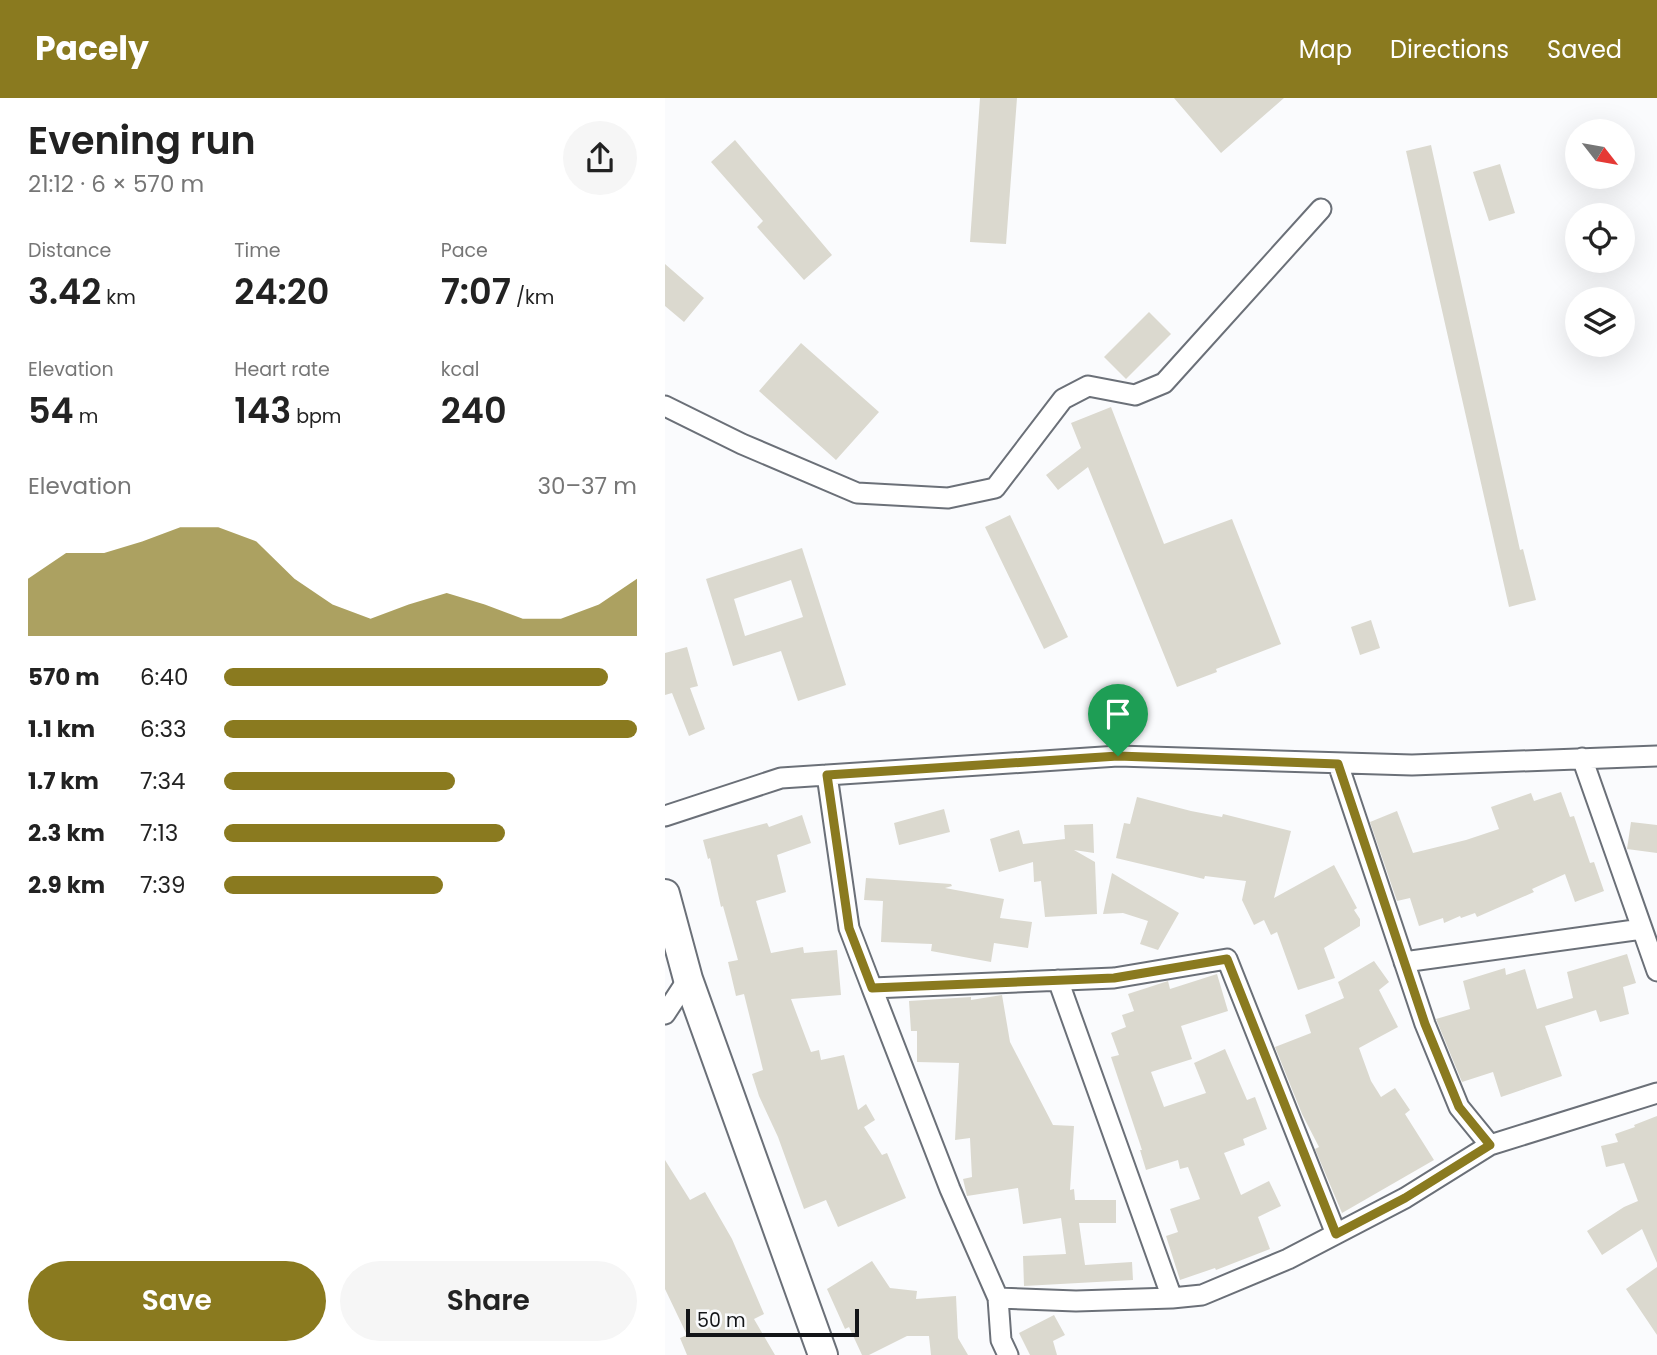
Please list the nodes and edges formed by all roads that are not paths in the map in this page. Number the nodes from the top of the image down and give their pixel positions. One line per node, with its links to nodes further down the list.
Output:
1 (1321, 209): 2 (street)
2 (665, 407)
3 (1657, 756): 4 (street)
4 (1582, 758): 5 (street); 9 (street)
5 (1338, 764): 6 (street); 10 (street)
6 (827, 775): 7 (street); 14 (street)
7 (665, 816)
8 (665, 894): 12 (main road)
9 (1642, 929): 10 (street); 11 (street)
10 (1404, 962): 17 (street)
11 (1657, 971)
12 (688, 979): 15 (street); 21 (main road)
13 (1058, 980): 14 (street); 18 (street); 20 (street)
14 (872, 988): 19 (street)
15 (665, 1014)
16 (1657, 1093): 17 (street)
17 (1490, 1145): 18 (street)
18 (1336, 1234): 20 (street)
19 (999, 1298): 20 (street); 22 (street)
20 (1172, 1298)
21 (823, 1355)
22 (1008, 1355)

